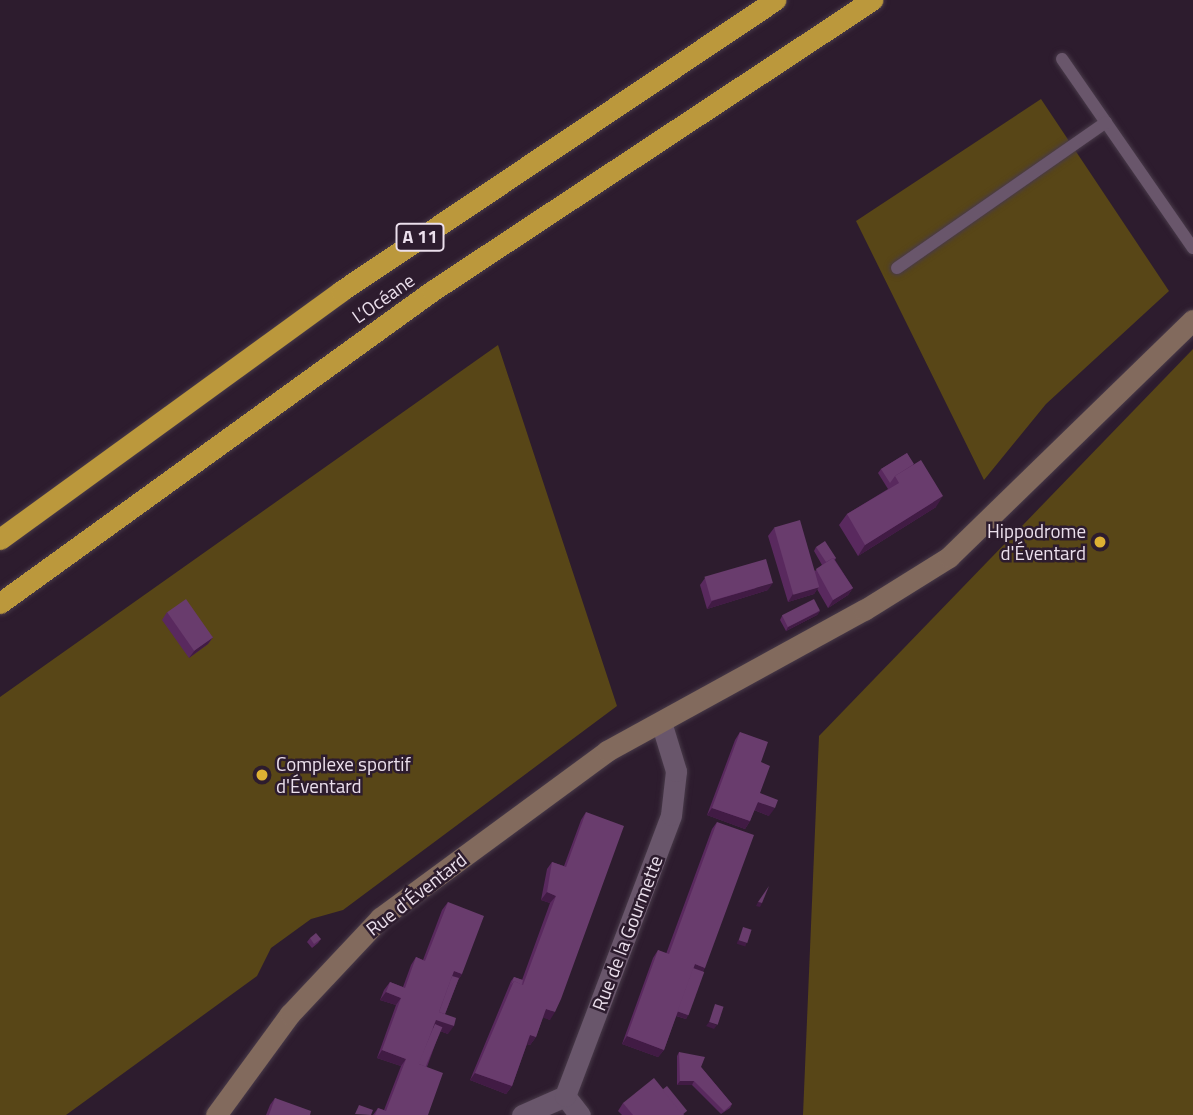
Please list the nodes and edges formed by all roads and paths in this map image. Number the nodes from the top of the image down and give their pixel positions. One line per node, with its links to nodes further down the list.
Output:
1 (775, 0): 8 (highway, L’Océane / A 11)
2 (873, 0): 9 (highway, L’Océane / A 11)
3 (1062, 59): 4 (lane)
4 (1106, 122): 5 (lane); 6 (lane)
5 (1193, 248)
6 (897, 268)
7 (1193, 320): 10 (street, Rue d'Éventard)
8 (0, 539)
9 (0, 603)
10 (661, 722): 11 (street, Rue de la Gourmette); 12 (street, Rue d'Éventard)
11 (565, 1097): 13 (street); 14 (street)
12 (216, 1115)
13 (522, 1115)
14 (580, 1115)

